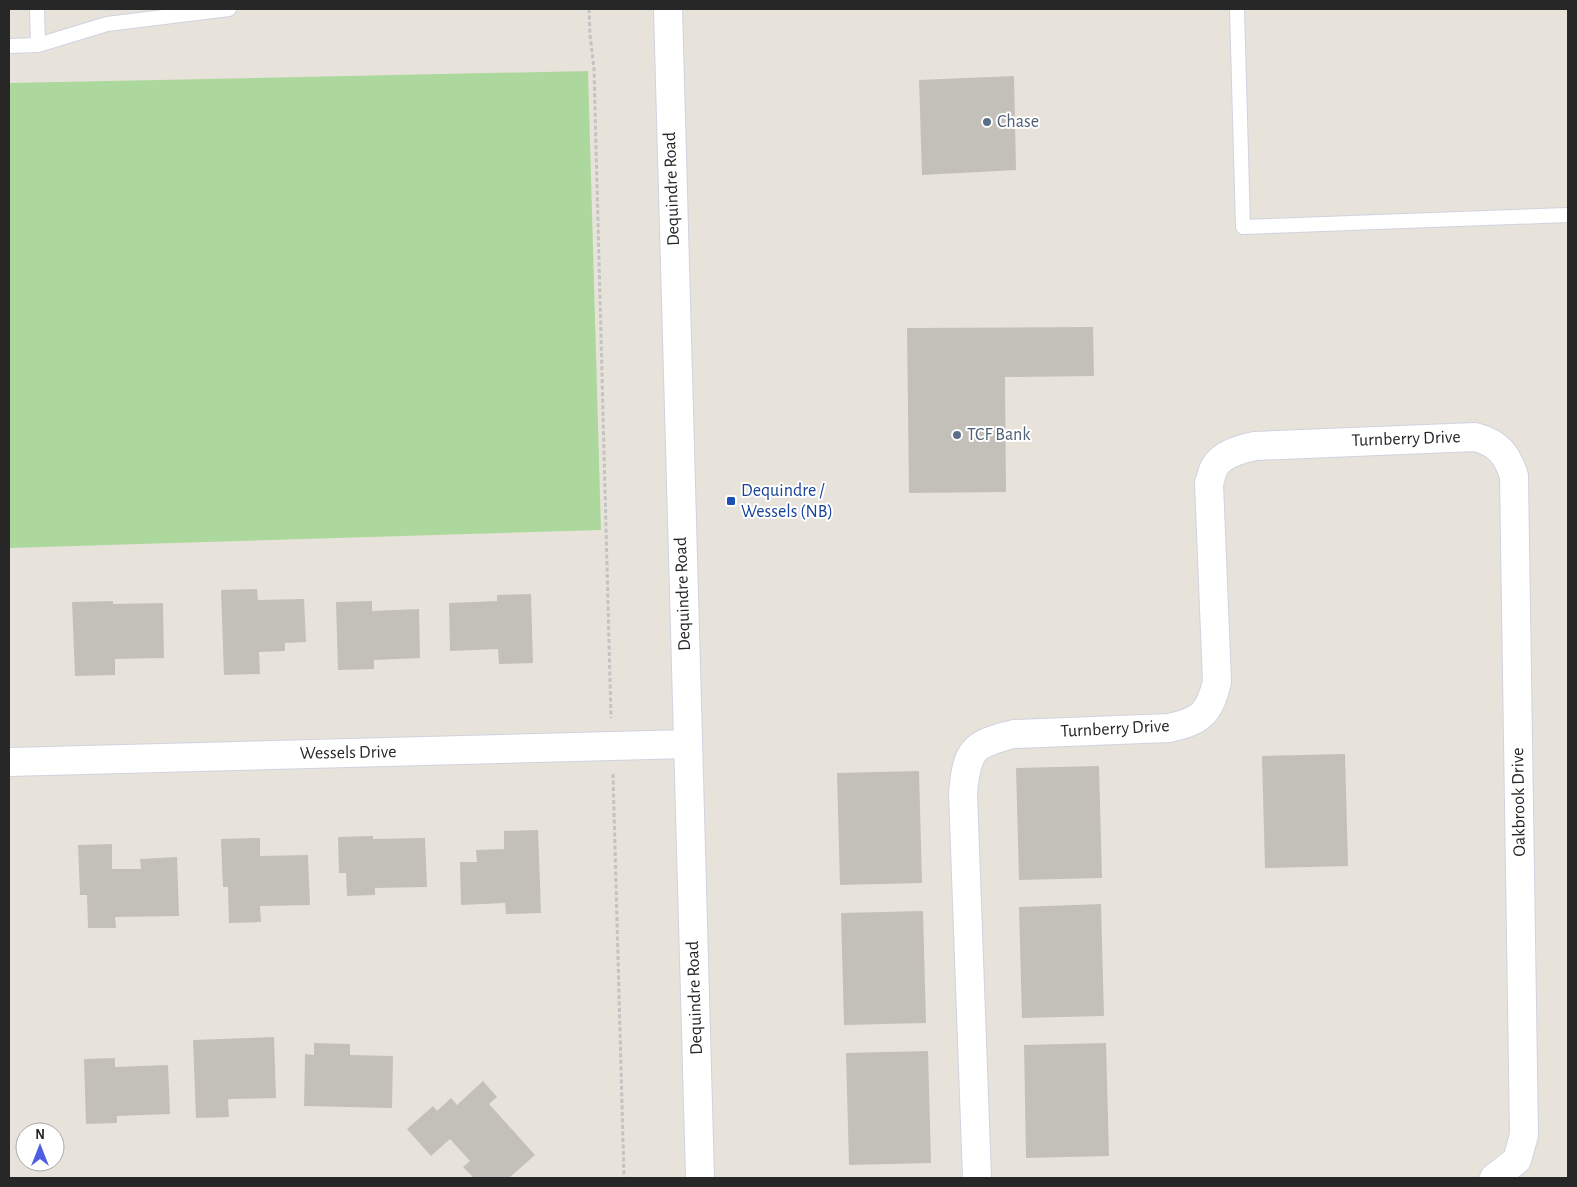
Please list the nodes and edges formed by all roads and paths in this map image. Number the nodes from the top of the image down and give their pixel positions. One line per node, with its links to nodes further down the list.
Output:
1 (37, 9): 6 (lane)
2 (229, 9): 6 (lane)
3 (589, 9): 10 (path)
4 (668, 9): 11 (street, Dequindre Road)
5 (1237, 9): 8 (lane)
6 (38, 45): 7 (lane)
7 (9, 46)
8 (1568, 215)
9 (1498, 449): 16 (street, Turnberry Drive); 17 (street, Oakbrook Drive)
10 (612, 726)
11 (688, 744): 12 (street, Wessels Drive); 15 (street, Dequindre Road)
12 (9, 762)
13 (613, 766): 14 (path)
14 (624, 1178)
15 (700, 1178)
16 (977, 1178)
17 (1494, 1178)

